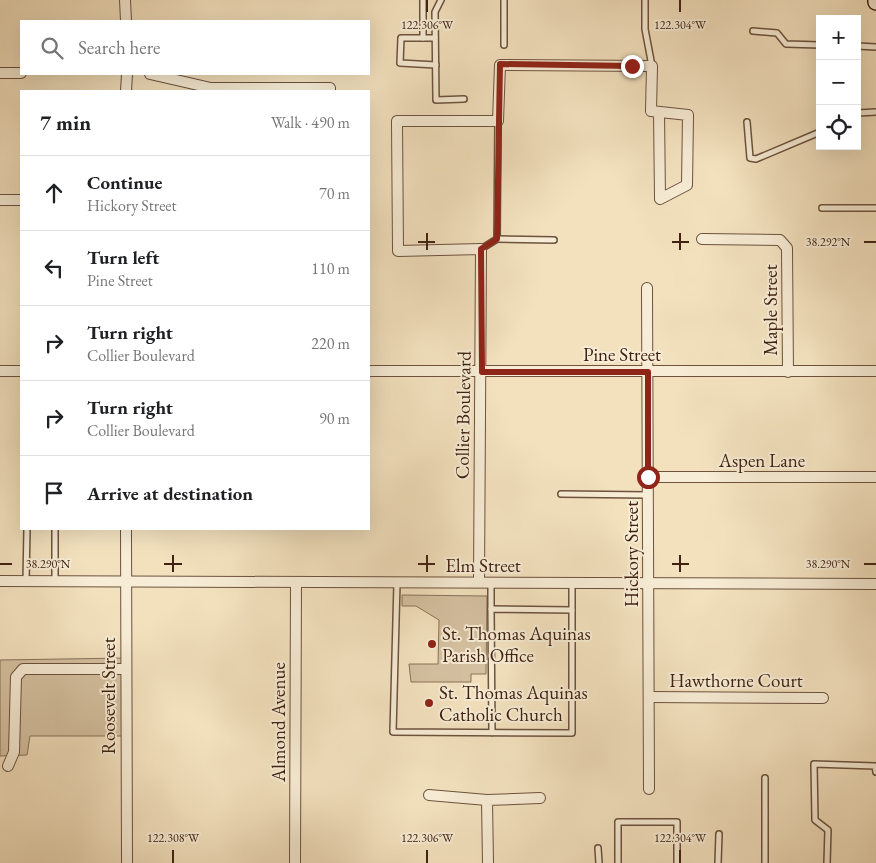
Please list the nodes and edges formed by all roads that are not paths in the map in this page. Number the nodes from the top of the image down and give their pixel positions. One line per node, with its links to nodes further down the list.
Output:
1 (125, 0): 6 (street)
2 (422, 0): 8 (lane)
3 (441, 0): 9 (lane)
4 (504, 0): 10 (lane)
5 (645, 0): 15 (lane)
6 (126, 20)
7 (753, 31): 11 (lane)
8 (423, 38): 9 (lane); 14 (lane)
9 (435, 38): 14 (lane)
10 (504, 45)
11 (816, 45)
12 (861, 46): 13 (lane)
13 (876, 46)
14 (436, 65): 22 (lane)
15 (652, 66): 23 (street); 26 (street)
16 (20, 73): 17 (street)
17 (0, 74)
18 (126, 75): 20 (street)
19 (154, 75): 21 (street)
20 (126, 90)
21 (330, 90)
22 (464, 99)
23 (659, 112): 23 (street)
24 (876, 112): 25 (lane)
25 (861, 113)
26 (498, 122): 33 (lane); 36 (street)
27 (747, 122): 28 (lane)
28 (816, 134)
29 (0, 200): 30 (street)
30 (20, 200)
31 (822, 208): 32 (lane)
32 (876, 208)
33 (497, 239): 35 (lane); 36 (lane)
34 (702, 239): 43 (street, Maple Street)
35 (554, 240)
36 (481, 249): 41 (street, Collier Boulevard)
37 (648, 288): 42 (street, Hickory Street)
38 (20, 370): 39 (street)
39 (0, 371)
40 (370, 371): 41 (street, Pine Street)
41 (482, 372): 42 (street, Pine Street); 56 (street, Collier Boulevard)
42 (648, 372): 43 (street, Pine Street); 45 (street, Hickory Street)
43 (788, 372): 44 (street, Pine Street)
44 (876, 372)
45 (648, 477): 46 (street, Aspen Lane); 48 (street, Hickory Street)
46 (876, 477)
47 (561, 494): 48 (lane)
48 (648, 495): 61 (street, Hickory Street)
49 (26, 530): 53 (lane)
50 (55, 530): 54 (lane)
51 (126, 530): 55 (street, Roosevelt Street)
52 (0, 581): 53 (street, Elm Street)
53 (26, 581): 54 (street, Elm Street)
54 (55, 581): 55 (street, Elm Street)
55 (126, 581): 58 (street, Elm Street); 65 (street, Roosevelt Street)
56 (479, 581): 57 (street, Elm Street); 59 (street, Elm Street)
57 (491, 581): 60 (street, Elm Street); 63 (lane)
58 (296, 582): 59 (street, Elm Street); 79 (street, Almond Avenue)
59 (396, 582): 68 (lane)
60 (572, 583): 61 (street, Elm Street); 64 (lane)
61 (648, 584): 62 (street, Elm Street); 66 (street, Hickory Street)
62 (876, 584)
63 (491, 609): 64 (lane); 68 (lane)
64 (572, 610): 68 (lane)
65 (126, 669): 69 (street); 78 (street, Roosevelt Street)
66 (649, 697): 67 (street, Hawthorne Court); 72 (street, Hickory Street)
67 (823, 698)
68 (492, 733)
69 (8, 766)
70 (876, 769): 86 (lane)
71 (765, 778): 85 (lane)
72 (649, 789)
73 (429, 795): 75 (street)
74 (540, 798): 75 (street)
75 (487, 800): 80 (street)
76 (719, 834): 84 (lane)
77 (598, 848): 81 (lane)
78 (127, 863)
79 (295, 863)
80 (488, 863)
81 (598, 863)
82 (618, 863): 83 (lane)
83 (677, 863)
84 (718, 863)
85 (765, 863)
86 (827, 863)

